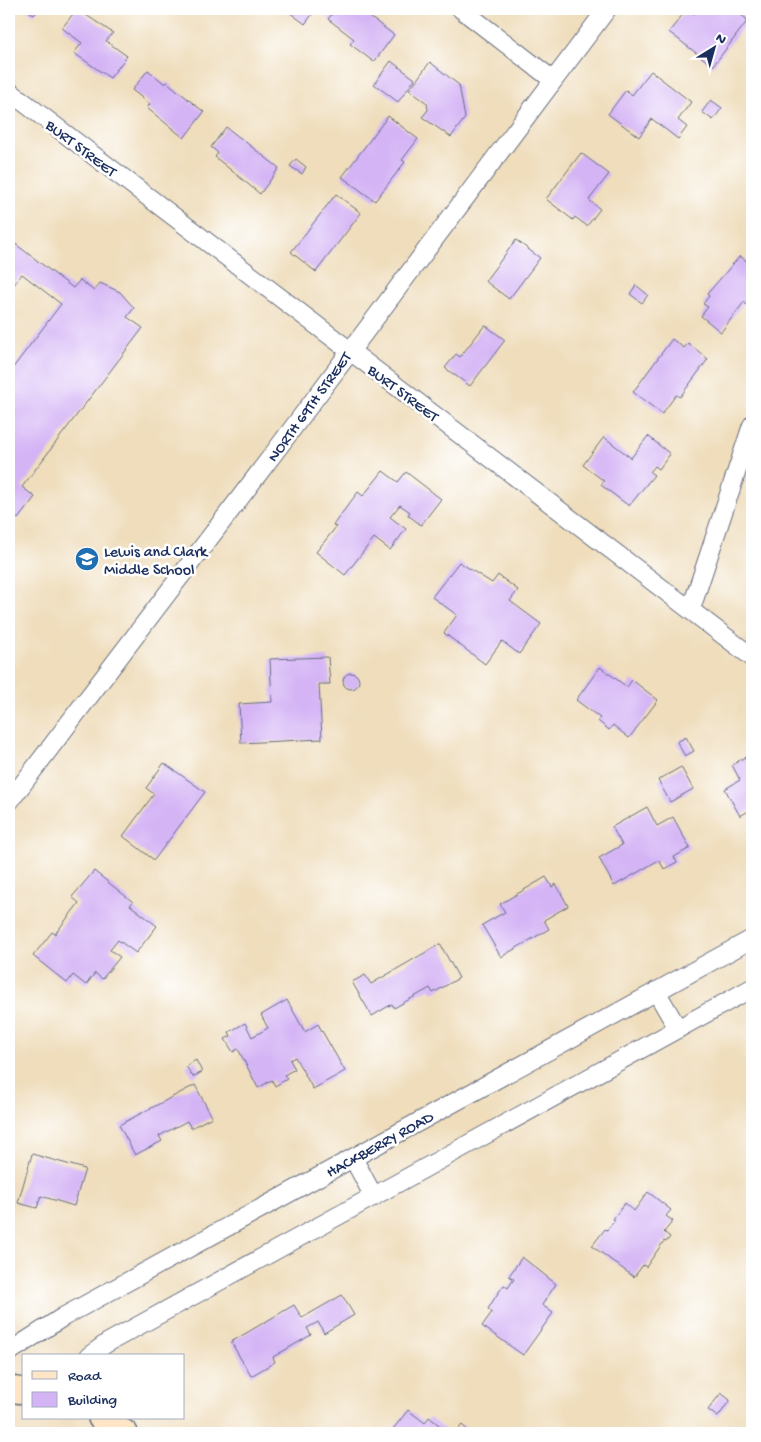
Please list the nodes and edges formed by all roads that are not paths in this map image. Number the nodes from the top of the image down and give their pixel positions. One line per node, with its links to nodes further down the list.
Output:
1 (461, 9): 3 (street)
2 (607, 9): 3 (street, NORTH 69TH STREET)
3 (553, 80): 5 (street, NORTH 69TH STREET)
4 (9, 91): 5 (street, BURT STREET)
5 (349, 350): 7 (street, BURT STREET); 9 (street, NORTH 69TH STREET)
6 (752, 425): 7 (street)
7 (691, 609): 8 (street, BURT STREET)
8 (752, 657)
9 (9, 802)
10 (752, 939): 12 (street, HACKBERRY ROAD)
11 (752, 988): 13 (street)
12 (656, 991): 13 (street); 14 (street, HACKBERRY ROAD)
13 (678, 1029): 15 (street)
14 (353, 1158): 15 (street); 16 (street, HACKBERRY ROAD)
15 (374, 1197): 17 (street)
16 (9, 1352)
17 (92, 1354)
18 (9, 1389): 19 (main road)
19 (22, 1392)
20 (104, 1420): 21 (main road)
21 (125, 1433)

